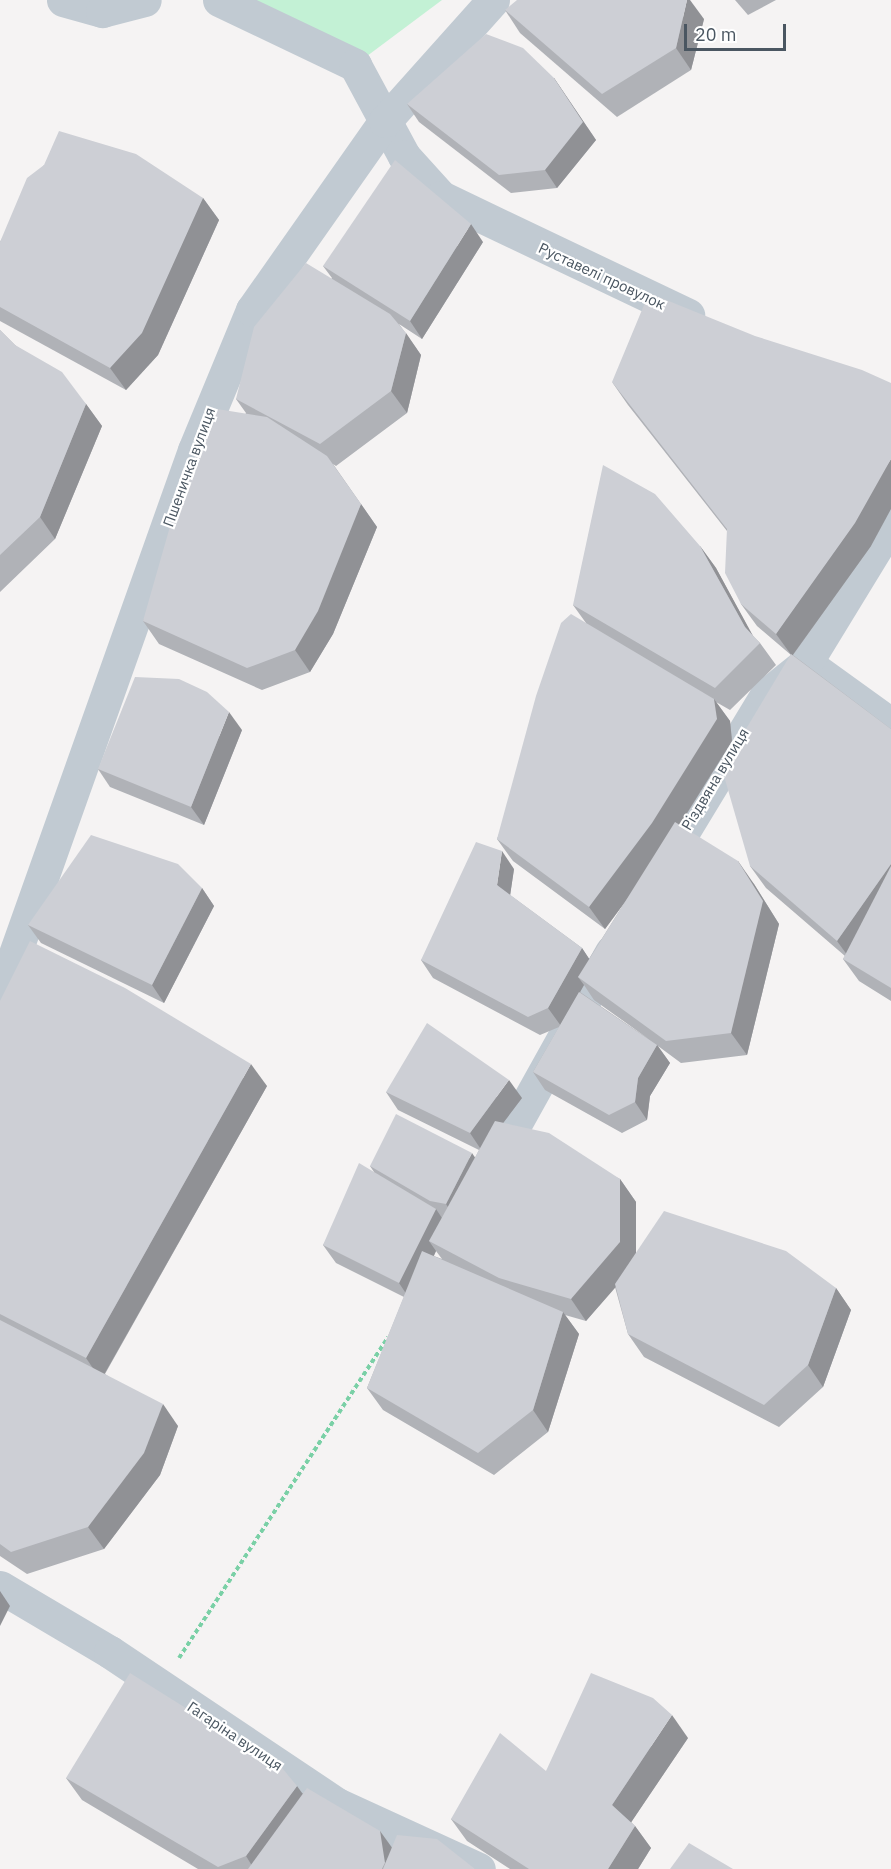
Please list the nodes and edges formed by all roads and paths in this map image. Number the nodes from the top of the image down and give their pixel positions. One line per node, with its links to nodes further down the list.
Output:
1 (63, 0): 2 (street)
2 (145, 0)
3 (219, 0): 5 (street, Руставелі провулок)
4 (493, 0): 5 (street, Пшеничка вулиця)
5 (385, 121): 6 (street, Руставелі провулок); 12 (street, Пшеничка вулиця)
6 (713, 325)
7 (891, 524): 8 (street, Різдвяна вулиця)
8 (806, 663): 9 (street); 10 (street, Різдвяна вулиця)
9 (891, 724)
10 (643, 899)
11 (624, 929): 13 (street)
12 (0, 996)
13 (484, 1194)
14 (392, 1331): 16 (path)
15 (0, 1587): 16 (street, Гагаріна вулиця)
16 (161, 1686): 17 (street, Гагаріна вулиця)
17 (479, 1869)

